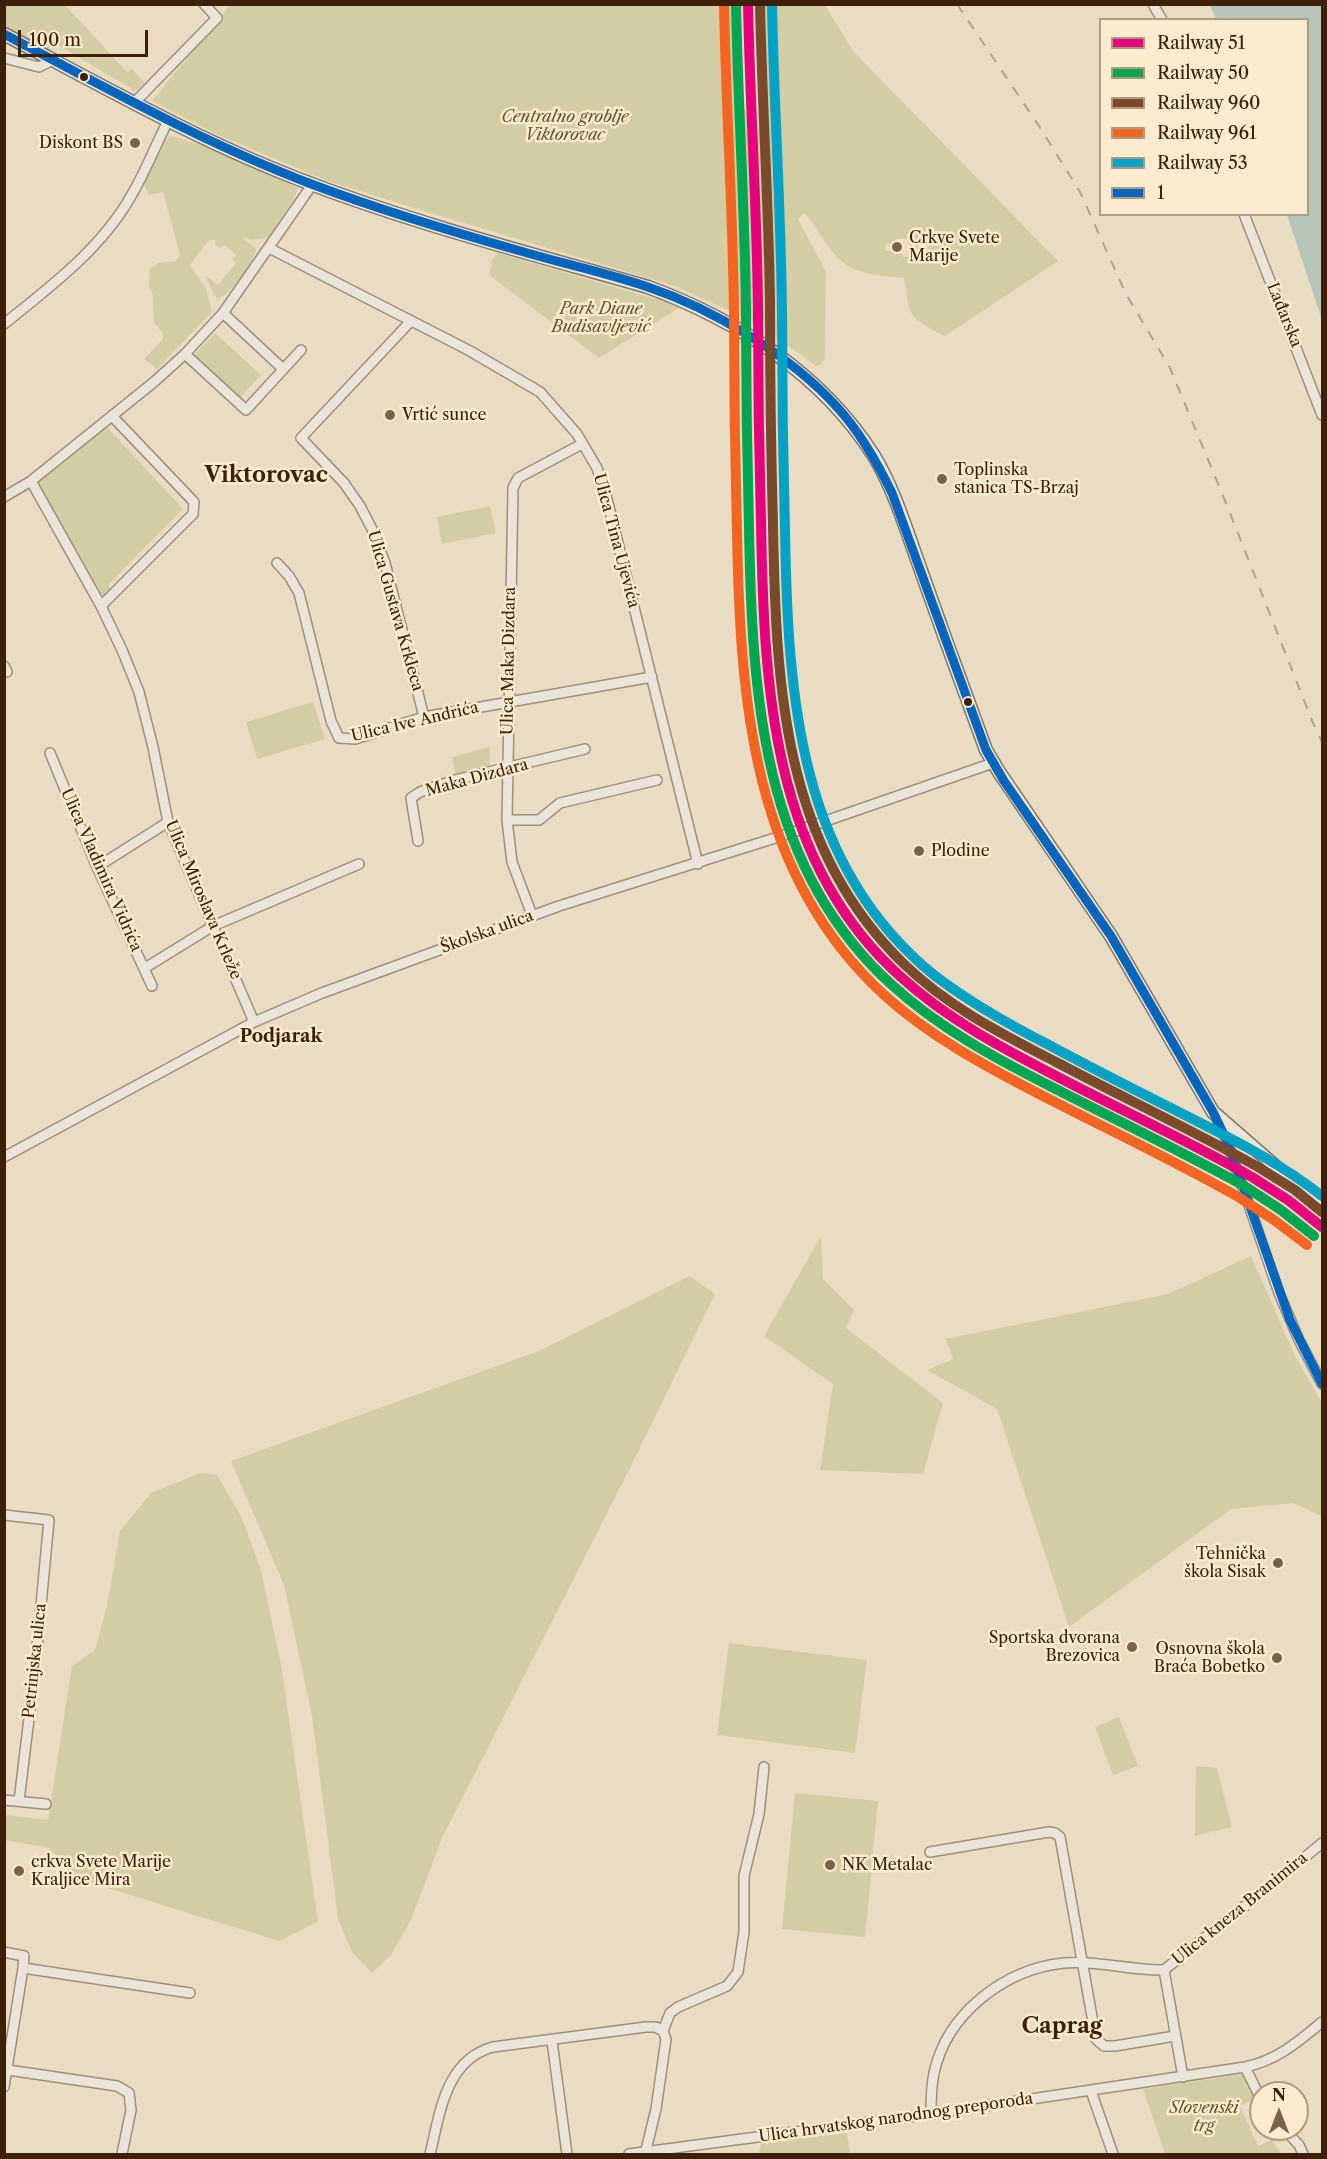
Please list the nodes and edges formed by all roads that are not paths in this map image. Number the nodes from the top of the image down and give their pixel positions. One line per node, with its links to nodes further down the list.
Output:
1 (204, 4): 7 (street)
2 (1153, 4): 3 (street)
3 (1161, 18)
4 (4, 34): 6 (main road)
5 (4, 58): 6 (street)
6 (53, 60): 7 (main road)
7 (134, 103): 8 (main road)
8 (168, 121): 9 (main road); 14 (street)
9 (312, 185): 11 (street); 30 (main road)
10 (1245, 216): 18 (street, Lađarska)
11 (269, 248): 12 (street); 13 (street, Ulica Tina Ujevića)
12 (223, 313): 16 (street); 17 (street)
13 (410, 321): 20 (street, Ulica Tina Ujevića); 27 (street, Ulica Gustava Krkleca)
14 (4, 324)
15 (301, 350): 17 (street)
16 (185, 354): 17 (street); 19 (street)
17 (283, 369)
18 (1323, 415)
19 (112, 416): 21 (street); 24 (street)
20 (582, 444): 25 (street, Ulica Tina Ujevića); 26 (street, Ulica Maka Dizdara)
21 (31, 481): 22 (street); 24 (street, Ulica Miroslava Krleže)
22 (4, 497)
23 (277, 563): 27 (street, Ulica Ive Andrića)
24 (101, 606): 34 (street, Ulica Miroslava Krleže)
25 (652, 677): 26 (street, Ulica Ive Andrića); 37 (street, Ulica Tina Ujevića)
26 (509, 702): 27 (street, Ulica Ive Andrića); 31 (street, Ulica Maka Dizdara)
27 (424, 717)
28 (585, 749): 31 (street, Maka Dizdara)
29 (50, 753): 38 (street, Ulica Vladimira Vidrića)
30 (993, 764): 37 (street, Školska ulica); 44 (main road)
31 (507, 769): 33 (street, Ulica Maka Dizdara); 35 (street, Maka Dizdara)
32 (657, 780): 33 (street)
33 (507, 819): 39 (street, Ulica Maka Dizdara)
34 (168, 822): 38 (street); 40 (street, Ulica Miroslava Krleže)
35 (418, 840)
36 (358, 864): 40 (street)
37 (698, 864): 39 (street, Školska ulica)
38 (97, 867): 41 (street, Ulica Vladimira Vidrića)
39 (532, 915): 43 (street, Školska ulica)
40 (213, 926): 41 (street); 43 (street, Ulica Miroslava Krleže)
41 (145, 968): 42 (street, Ulica Vladimira Vidrića)
42 (152, 986)
43 (254, 1022): 45 (street, Školska ulica)
44 (1214, 1112): 46 (main road); 47 (street)
45 (4, 1157)
46 (1323, 1207)
47 (1323, 1384)
48 (4, 1515): 51 (street, Petrinjska ulica)
49 (764, 1767): 61 (street)
50 (4, 1800): 51 (street)
51 (19, 1801): 52 (street)
52 (46, 1804)
53 (1323, 1843): 58 (street, Ulica kneza Branimira)
54 (930, 1852): 56 (street)
55 (4, 1952): 57 (street)
56 (1083, 1963): 58 (street, Ulica kneza Branimira); 62 (street); 70 (street, Ulica kneza Branimira)
57 (23, 1968): 59 (street); 65 (street)
58 (1164, 1970): 62 (street)
59 (190, 1993)
60 (1323, 2022): 64 (street, Ulica hrvatskog narodnog preporoda)
61 (663, 2031): 63 (street); 72 (street)
62 (1175, 2036): 66 (street)
63 (552, 2041): 74 (street); 75 (street)
64 (1245, 2067): 66 (street, Ulica hrvatskog narodnog preporoda); 67 (street)
65 (8, 2070): 68 (street); 73 (street)
66 (1183, 2076): 69 (street, Ulica hrvatskog narodnog preporoda)
67 (1252, 2081)
68 (4, 2087)
69 (1091, 2091): 70 (street, Ulica hrvatskog narodnog preporoda); 77 (street)
70 (931, 2114): 72 (street, Ulica hrvatskog narodnog preporoda)
71 (1295, 2141): 78 (street)
72 (645, 2153): 76 (street, Ulica hrvatskog narodnog preporoda)
73 (122, 2154)
74 (430, 2154)
75 (567, 2154)
76 (629, 2154)
77 (1113, 2154)
78 (1303, 2154)

